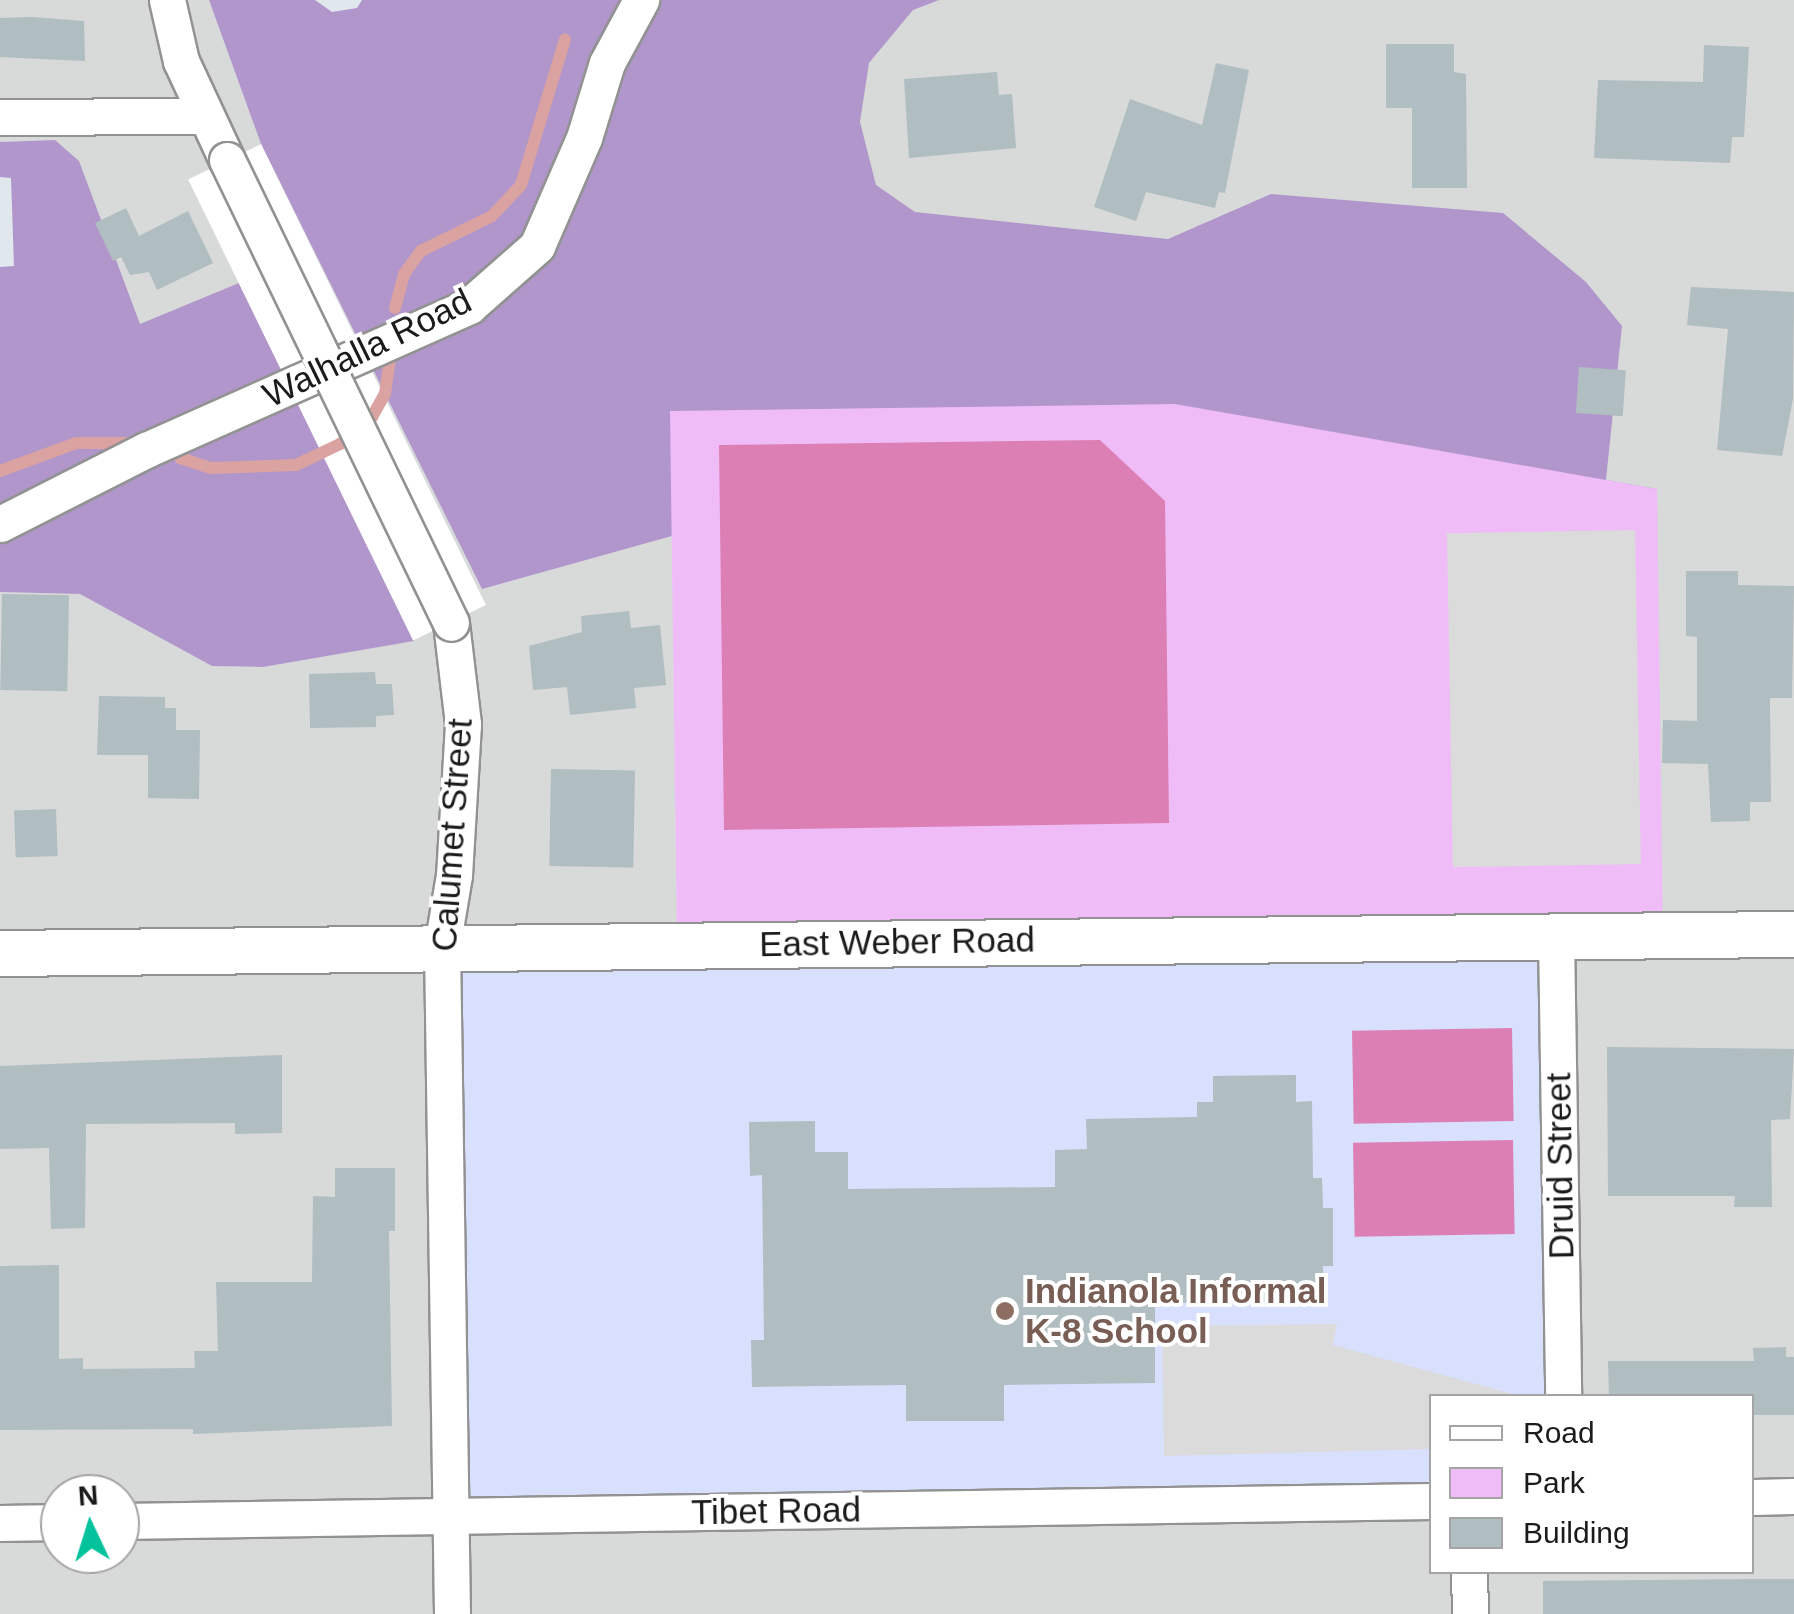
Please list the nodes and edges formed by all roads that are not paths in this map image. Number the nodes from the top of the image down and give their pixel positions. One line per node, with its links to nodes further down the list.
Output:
1 (167, 0): 3 (street, Calumet Street)
2 (641, 0): 5 (street, Walhalla Road)
3 (205, 116): 4 (street); 8 (street, Calumet Street, bridge)
4 (0, 117)
5 (0, 524)
6 (1794, 934): 7 (street, East Weber Road)
7 (1556, 936): 8 (street, East Weber Road); 10 (street, Druid Street)
8 (442, 947): 9 (street, East Weber Road); 14 (street, Calumet Street)
9 (0, 952)
10 (1563, 1394)
11 (1794, 1496): 12 (street)
12 (1754, 1497)
13 (1429, 1501): 14 (street, Tibet Road)
14 (452, 1516): 15 (street, Tibet Road); 19 (street, Calumet Street)
15 (140, 1521)
16 (40, 1522): 17 (street)
17 (0, 1523)
18 (1469, 1574): 20 (street)
19 (452, 1614)
20 (1470, 1614)

